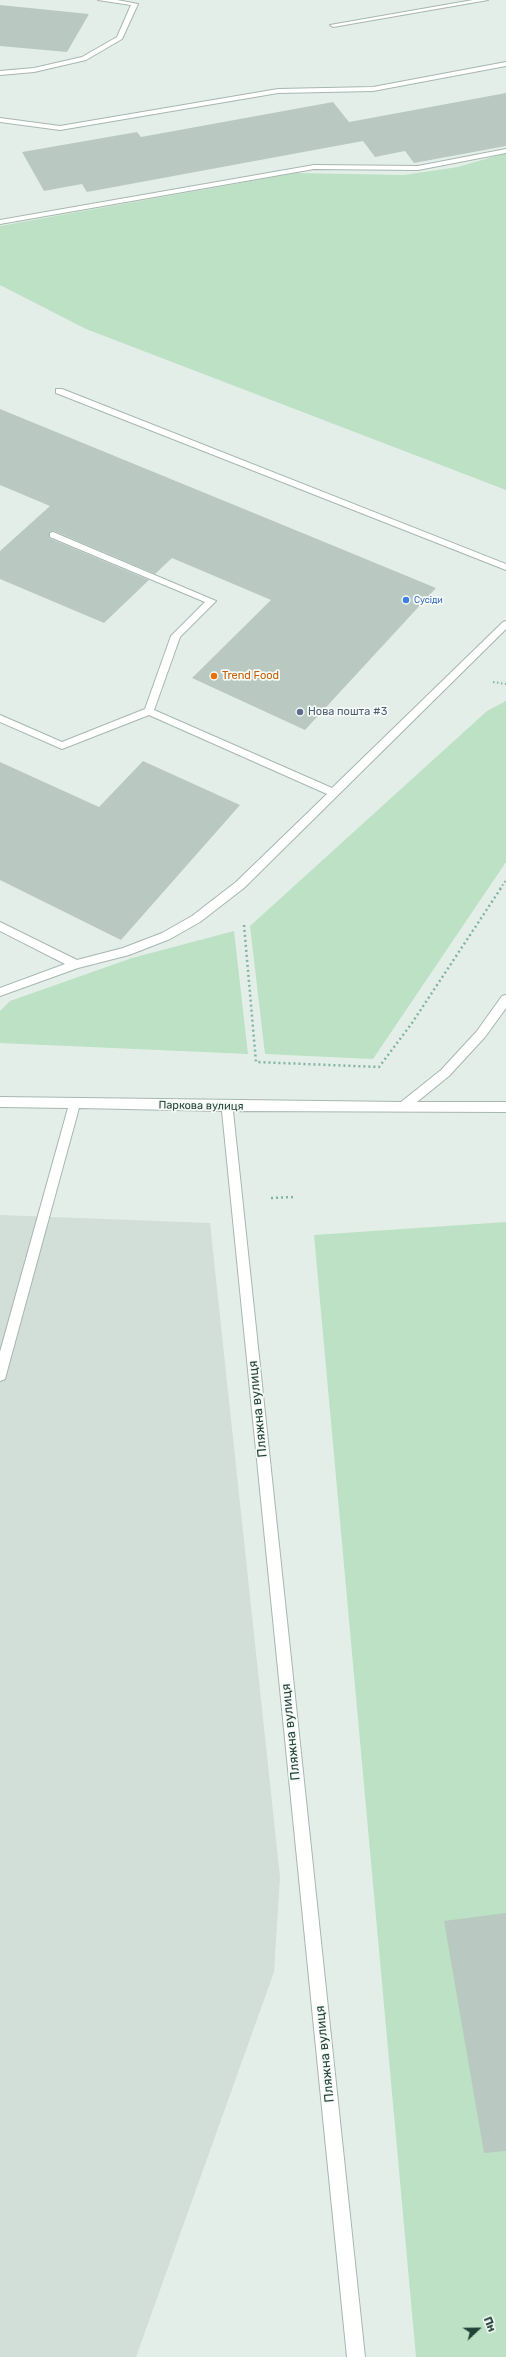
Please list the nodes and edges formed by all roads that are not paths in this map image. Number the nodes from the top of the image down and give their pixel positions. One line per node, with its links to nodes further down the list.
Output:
1 (101, 0): 5 (street)
2 (485, 0): 3 (street)
3 (333, 25)
4 (506, 64): 6 (street)
5 (0, 73)
6 (0, 120)
7 (506, 151): 8 (street)
8 (0, 222)
9 (59, 391): 11 (street)
10 (53, 535): 13 (street)
11 (506, 567)
12 (506, 624): 15 (street)
13 (150, 710): 14 (street); 15 (street)
14 (0, 718)
15 (334, 793): 17 (street)
16 (0, 926): 17 (street)
17 (76, 964): 18 (street)
18 (0, 992)
19 (506, 999): 23 (street)
20 (0, 1102): 21 (street, Паркова вулиця)
21 (75, 1103): 22 (street, Паркова вулиця); 25 (street)
22 (227, 1106): 23 (street, Паркова вулиця); 26 (street, Пляжна вулиця)
23 (403, 1107): 24 (street, Паркова вулиця)
24 (506, 1107)
25 (0, 1375)
26 (356, 2357)

